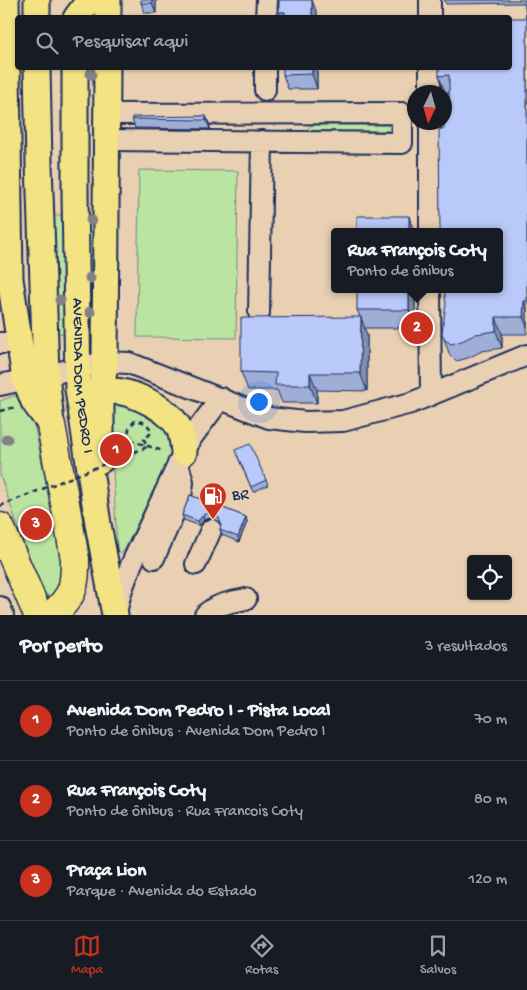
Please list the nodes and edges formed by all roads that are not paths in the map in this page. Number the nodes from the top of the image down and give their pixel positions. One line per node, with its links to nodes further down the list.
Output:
1 (6, 0): 34 (main road, AVENIDA DOM PEDRO I)
2 (75, 0): 7 (main road)
3 (88, 0): 8 (main road)
4 (108, 0): 9 (main road)
5 (267, 0): 10 (street)
6 (430, 0): 11 (street)
7 (76, 15)
8 (78, 15)
9 (108, 15)
10 (266, 15)
11 (430, 15)
12 (37, 70): 30 (main road, AVENIDA DOM PEDRO I)
13 (43, 70): 23 (main road)
14 (75, 70): 23 (main road, AVENIDA DOM PEDRO I)
15 (107, 70): 20 (main road, AVENIDA DOM PEDRO I)
16 (265, 70): 19 (street)
17 (430, 70): 18 (street)
18 (430, 85)
19 (265, 90)
20 (107, 114): 21 (street); 23 (main road); 25 (main road, AVENIDA DOM PEDRO I)
21 (238, 114): 22 (street); 27 (street)
22 (298, 114): 29 (street); 29 (street)
23 (74, 115): 26 (main road, AVENIDA DOM PEDRO I)
24 (430, 130): 31 (street)
25 (106, 140): 26 (main road); 27 (street); 36 (main road, AVENIDA DOM PEDRO I)
26 (75, 141): 30 (main road); 37 (main road, AVENIDA DOM PEDRO I)
27 (239, 141): 28 (street)
28 (262, 142): 29 (street); 33 (street)
29 (298, 142)
30 (40, 209): 38 (main road, AVENIDA DOM PEDRO I)
31 (430, 228)
32 (430, 293): 40 (street)
33 (259, 313)
34 (9, 343): 38 (main road, AVENIDA DOM PEDRO I)
35 (527, 355): 40 (street)
36 (105, 362): 37 (street); 41 (main road, AVENIDA DOM PEDRO I); 42 (street)
37 (77, 368): 38 (street); 41 (main road, AVENIDA DOM PEDRO I)
38 (35, 376): 39 (street); 43 (main road, AVENIDA DOM PEDRO I)
39 (0, 385)
40 (431, 395): 42 (street)
41 (101, 397): 43 (main road); 44 (main road); 45 (main road, AVENIDA DOM PEDRO I); 45 (main road, AVENIDA DOM PEDRO I)
42 (221, 398): 44 (street)
43 (51, 425): 54 (highway)
44 (184, 453): 48 (street); 55 (street)
45 (98, 524): 55 (main road)
46 (0, 527): 53 (highway)
47 (211, 530): 49 (street)
48 (154, 558)
49 (196, 564)
50 (246, 599): 56 (street)
51 (0, 607): 52 (street)
52 (4, 615)
53 (38, 615)
54 (52, 615)
55 (115, 615)
56 (205, 615)

